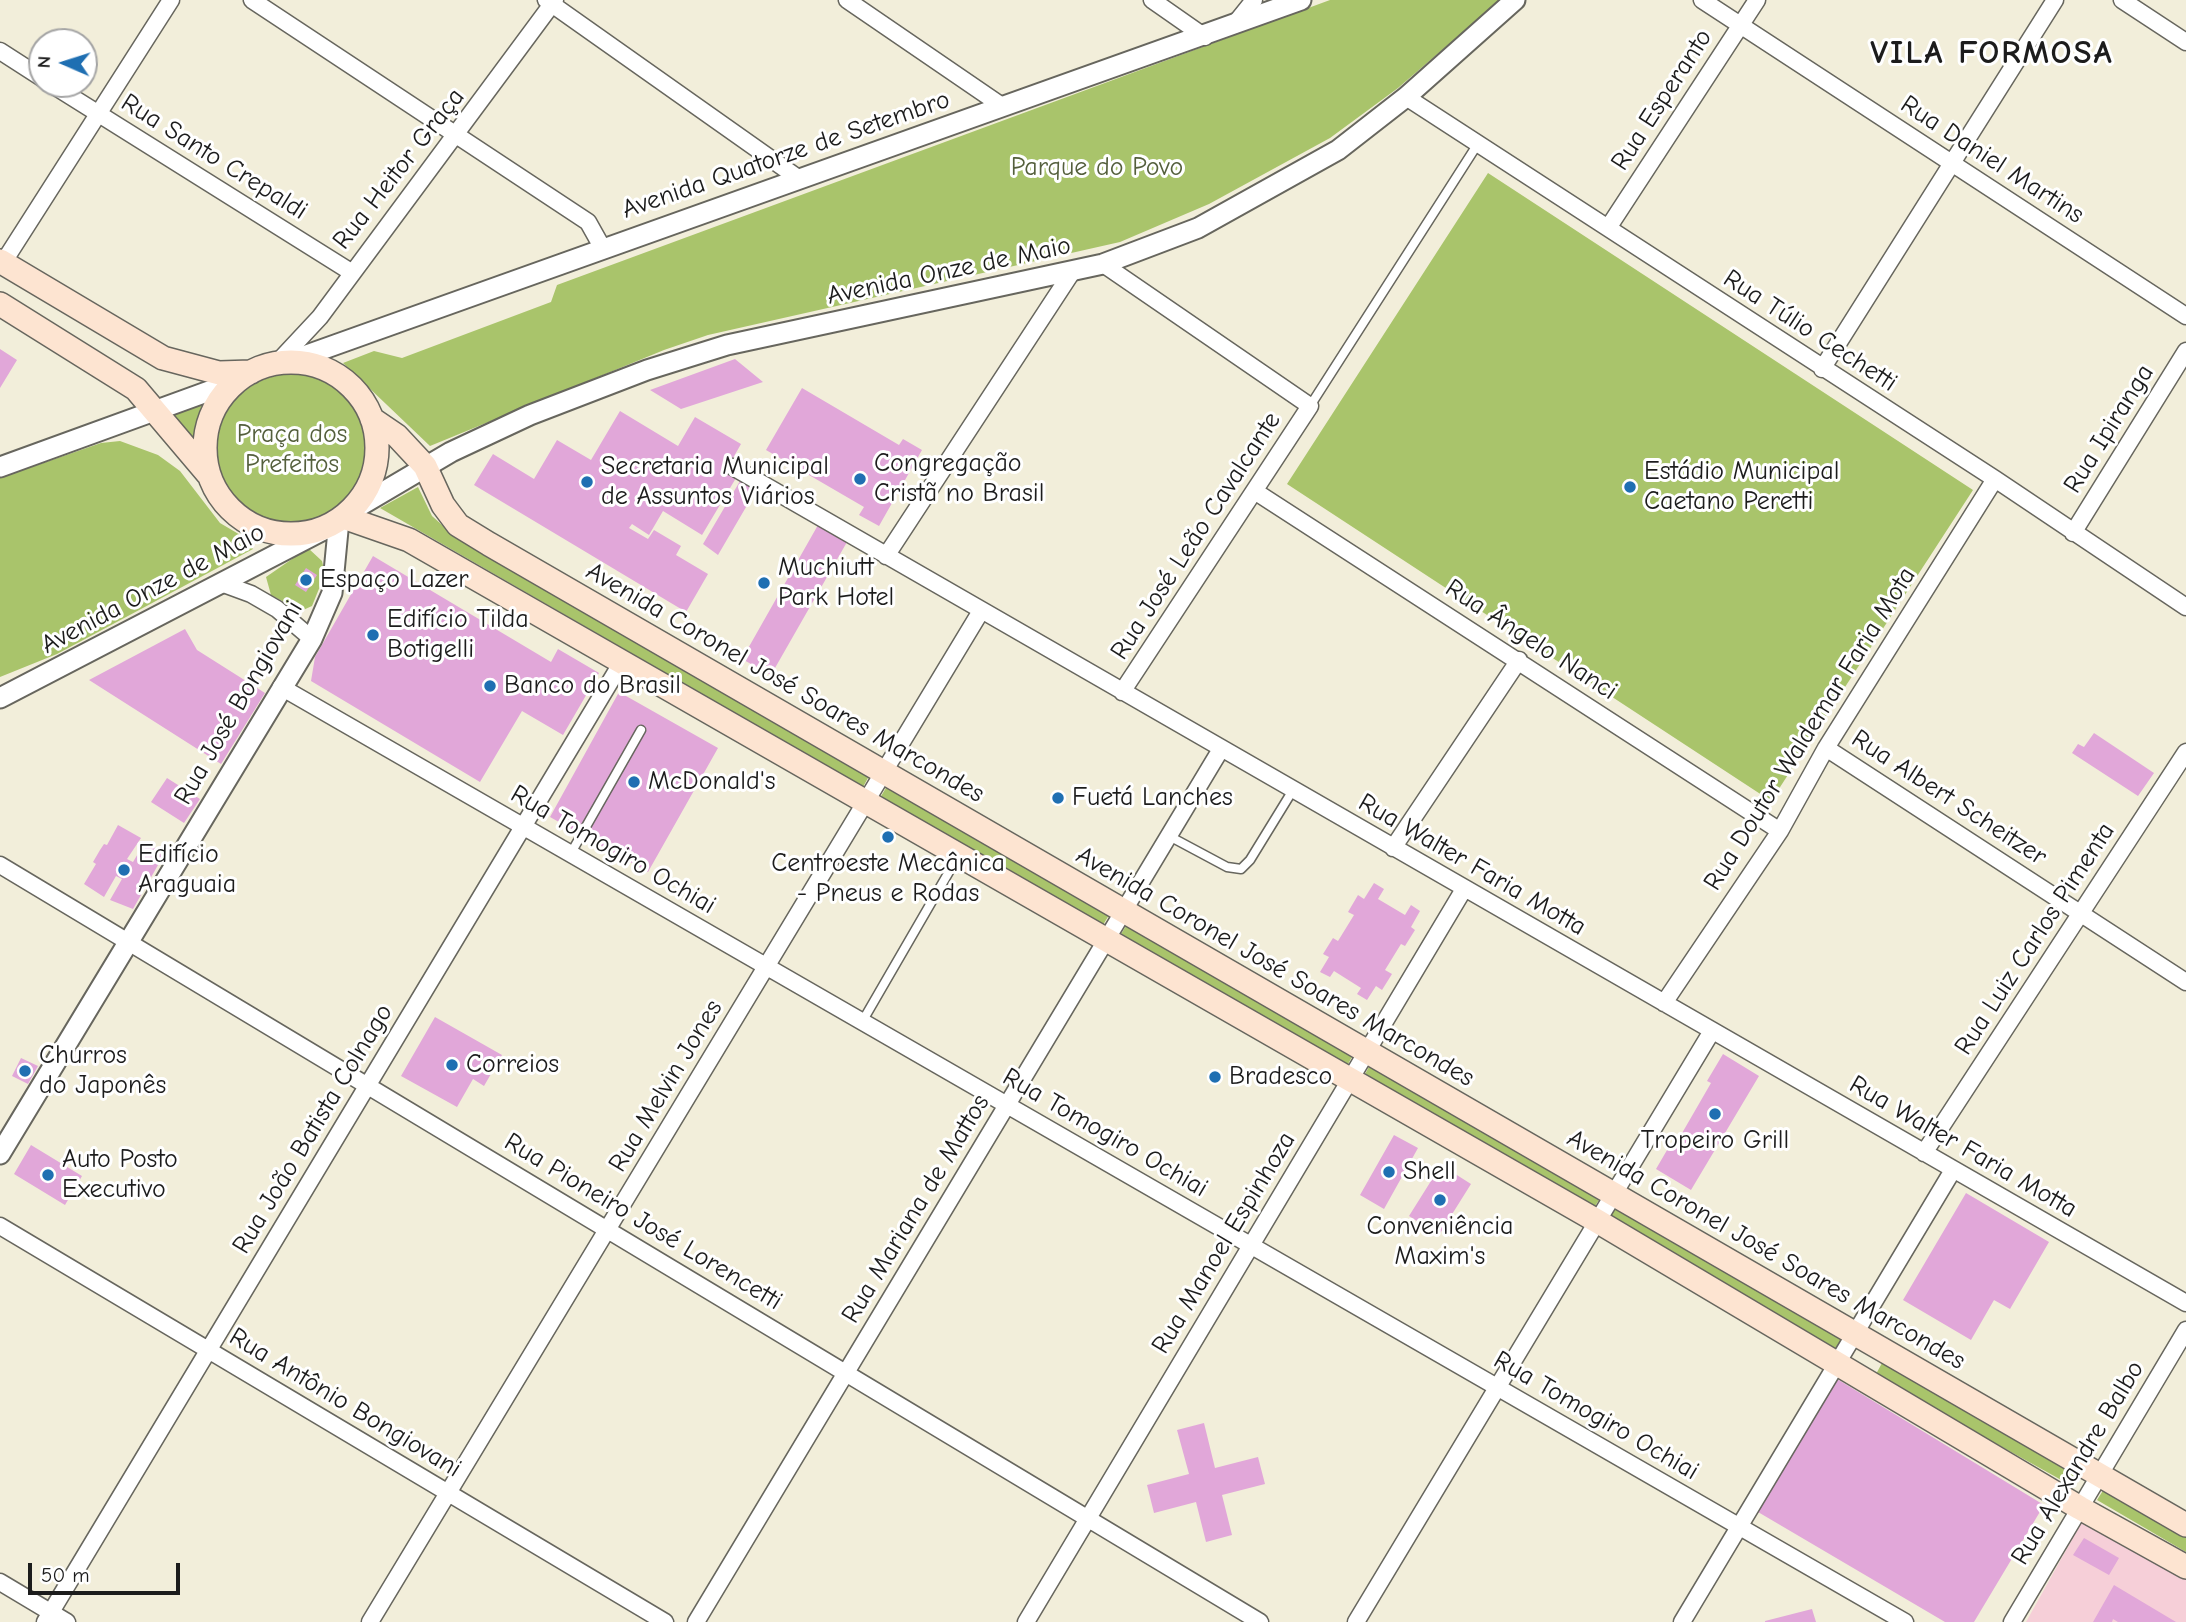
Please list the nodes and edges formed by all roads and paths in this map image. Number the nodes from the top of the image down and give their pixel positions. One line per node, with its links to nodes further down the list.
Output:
1 (172, 0): 22 (street)
2 (252, 0): 23 (street)
3 (847, 0): 21 (street)
4 (1152, 0): 15 (street)
5 (1255, 0): 14 (street)
6 (1301, 0): 14 (street, Avenida Quatorze de Setembro)
7 (1515, 0): 19 (street, Avenida Onze de Maio)
8 (1702, 0): 13 (street, Rua Daniel Martins)
9 (1757, 0): 13 (street, Rua Esperanto)
10 (2055, 0): 25 (street)
11 (2122, 0): 16 (street)
12 (551, 1): 23 (street, Rua Heitor Graça); 26 (street)
13 (1741, 25): 25 (street, Rua Daniel Martins); 27 (street, Rua Esperanto)
14 (1233, 26): 15 (street, Avenida Quatorze de Setembro)
15 (1206, 37): 21 (street, Avenida Quatorze de Setembro)
16 (2186, 42)
17 (0, 51): 18 (street)
18 (28, 69)
19 (1406, 97): 24 (street, Rua Túlio Cechetti); 30 (street, Avenida Onze de Maio)
20 (73, 98): 22 (street, Rua Santo Crepaldi)
21 (1002, 106): 26 (street, Avenida Quatorze de Setembro)
22 (97, 113): 29 (street); 31 (street, Rua Santo Crepaldi)
23 (457, 136): 28 (street); 31 (street, Rua Heitor Graça)
24 (1479, 142): 27 (street, Rua Túlio Cechetti); 39 (lane)
25 (1952, 164): 34 (street, Rua Daniel Martins); 37 (street)
26 (798, 178): 28 (street, Avenida Quatorze de Setembro)
27 (1608, 228): 37 (street, Rua Túlio Cechetti)
28 (603, 247): 36 (street, Avenida Quatorze de Setembro)
29 (1, 262): 38 (main road)
30 (1103, 264): 32 (street, Avenida Onze de Maio); 39 (street)
31 (351, 272): 36 (street, Rua Heitor Graça)
32 (1072, 272): 42 (street, Avenida Onze de Maio); 50 (street)
33 (0, 304): 40 (main road)
34 (2186, 316)
35 (2186, 351): 49 (street, Rua Ipiranga)
36 (283, 362): 38 (main road); 41 (main road)
37 (1822, 369): 46 (street, Rua Túlio Cechetti)
38 (243, 377): 40 (street); 45 (main road)
39 (1310, 406): 47 (street, Rua José Leão Cavalcante)
40 (154, 412): 43 (street); 45 (main road)
41 (372, 419): 42 (main road, Avenida Coronel José Soares Marcondes); 48 (main road)
42 (425, 466): 48 (street, Avenida Onze de Maio); 64 (main road, Avenida Coronel José Soares Marcondes)
43 (0, 467)
44 (733, 467): 50 (street, Rua Walter Faria Motta)
45 (208, 474): 48 (main road)
46 (1995, 479): 49 (street, Rua Túlio Cechetti); 61 (street, Rua Doutor Waldemar Faria Mota)
47 (1256, 492): 55 (street, Rua Ângelo Nanci); 58 (street, Rua José Leão Cavalcante)
48 (341, 518): 51 (street, Avenida Onze de Maio); 54 (street, Rua José Bongiovani); 56 (main road)
49 (2073, 533): 52 (street, Rua Túlio Cechetti)
50 (886, 556): 53 (street, Rua Walter Faria Motta)
51 (221, 583): 54 (street); 59 (street, Avenida Onze de Maio)
52 (2186, 607)
53 (981, 611): 58 (street, Rua Walter Faria Motta); 64 (street, Rua Melvin Jones)
54 (312, 639): 57 (street, Rua José Bongiovani)
55 (1519, 660): 68 (street, Rua Ângelo Nanci); 70 (street)
56 (622, 662): 66 (main road); 67 (street, Rua João Batista Colnago)
57 (281, 687): 67 (street, Rua Tomogiro Ochiai); 78 (street, Rua José Bongiovani)
58 (1122, 692): 62 (street, Rua Walter Faria Motta)
59 (0, 698)
60 (641, 730): 71 (lane)
61 (1826, 748): 68 (street, Rua Doutor Waldemar Faria Mota); 76 (street, Rua Albert Scheitzer)
62 (1221, 749): 65 (street, Rua Walter Faria Motta); 69 (street, Rua Mariana de Mattos)
63 (2186, 752): 76 (street, Rua Luiz Carlos Pimenta)
64 (884, 772): 66 (street, Rua Melvin Jones); 75 (main road, Avenida Coronel José Soares Marcondes)
65 (1293, 790): 69 (lane); 70 (street, Rua Walter Faria Motta)
66 (866, 801): 72 (main road); 79 (street, Rua Melvin Jones)
67 (523, 827): 71 (street, Rua Tomogiro Ochiai); 86 (street, Rua João Batista Colnago)
68 (1780, 831): 81 (street, Rua Doutor Waldemar Faria Mota)
69 (1169, 836): 75 (street, Rua Mariana de Mattos)
70 (1393, 848): 74 (street, Rua Walter Faria Motta)
71 (571, 853): 79 (street, Rua Tomogiro Ochiai)
72 (959, 854): 77 (main road); 82 (lane)
73 (0, 865): 78 (street, Rua Pioneiro José Lorencetti)
74 (1464, 889): 81 (street, Rua Walter Faria Motta); 84 (street, Rua Manoel Espinhoza)
75 (1124, 911): 77 (street, Rua Mariana de Mattos); 84 (main road, Avenida Coronel José Soares Marcondes)
76 (2082, 913): 80 (street, Rua Albert Scheitzer); 88 (street, Rua Luiz Carlos Pimenta)
77 (1107, 939): 85 (main road); 87 (street, Rua Mariana de Mattos)
78 (130, 942): 86 (street, Rua Pioneiro José Lorencetti); 89 (street, Rua José Bongiovani)
79 (766, 967): 82 (street, Rua Tomogiro Ochiai); 94 (street, Rua Melvin Jones)
80 (2186, 982)
81 (1664, 1003): 83 (street, Rua Walter Faria Motta)
82 (862, 1022): 87 (street, Rua Tomogiro Ochiai)
83 (1712, 1031): 88 (street, Rua Walter Faria Motta); 91 (street)
84 (1367, 1052): 85 (street, Rua Manoel Espinhoza); 91 (main road, Avenida Coronel José Soares Marcondes)
85 (1351, 1079): 92 (main road); 95 (street, Rua Manoel Espinhoza)
86 (368, 1085): 94 (street, Rua Pioneiro José Lorencetti); 99 (street, Rua João Batista Colnago)
87 (1007, 1105): 95 (street, Rua Tomogiro Ochiai); 101 (street, Rua Mariana de Mattos)
88 (1924, 1153): 90 (street, Rua Walter Faria Motta)
89 (0, 1154)
90 (1953, 1170): 96 (street, Rua Walter Faria Motta); 98 (street)
91 (1614, 1194): 92 (street); 98 (main road, Avenida Coronel José Soares Marcondes)
92 (1597, 1221): 100 (main road); 102 (street)
93 (0, 1226): 99 (street, Rua Antônio Bongiovani)
94 (607, 1229): 101 (street, Rua Pioneiro José Lorencetti); 104 (street, Rua Melvin Jones)
95 (1251, 1246): 102 (street, Rua Tomogiro Ochiai); 106 (street, Rua Manoel Espinhoza)
96 (2186, 1304)
97 (2186, 1330): 103 (street, Rua Alexandre Balbo)
98 (1855, 1334): 100 (street); 103 (main road, Avenida Coronel José Soares Marcondes)
99 (209, 1350): 104 (street, Rua Antônio Bongiovani); 111 (street, Rua João Batista Colnago)
100 (1837, 1365): 105 (main road); 108 (street)
101 (846, 1373): 106 (street, Rua Pioneiro José Lorencetti); 115 (street, Rua Mariana de Mattos)
102 (1497, 1388): 108 (street, Rua Tomogiro Ochiai); 118 (street)
103 (2099, 1475): 105 (street, Rua Alexandre Balbo); 107 (main road, Avenida Coronel José Soares Marcondes)
104 (448, 1493): 113 (street, Rua Melvin Jones); 114 (street, Rua Antônio Bongiovani)
105 (2080, 1508): 109 (main road); 121 (street, Rua Alexandre Balbo)
106 (1088, 1518): 116 (street, Rua Manoel Espinhoza); 117 (street, Rua Pioneiro José Lorencetti)
107 (2186, 1525)
108 (1739, 1527): 119 (street); 120 (street, Rua Tomogiro Ochiai)
109 (2186, 1567)
110 (0, 1582): 111 (street)
111 (48, 1617): 112 (street)
112 (67, 1622)
113 (370, 1622)
114 (666, 1622)
115 (695, 1622)
116 (1026, 1622)
117 (1260, 1622)
118 (1356, 1622)
119 (1682, 1622)
120 (1905, 1622)
121 (2012, 1622)

